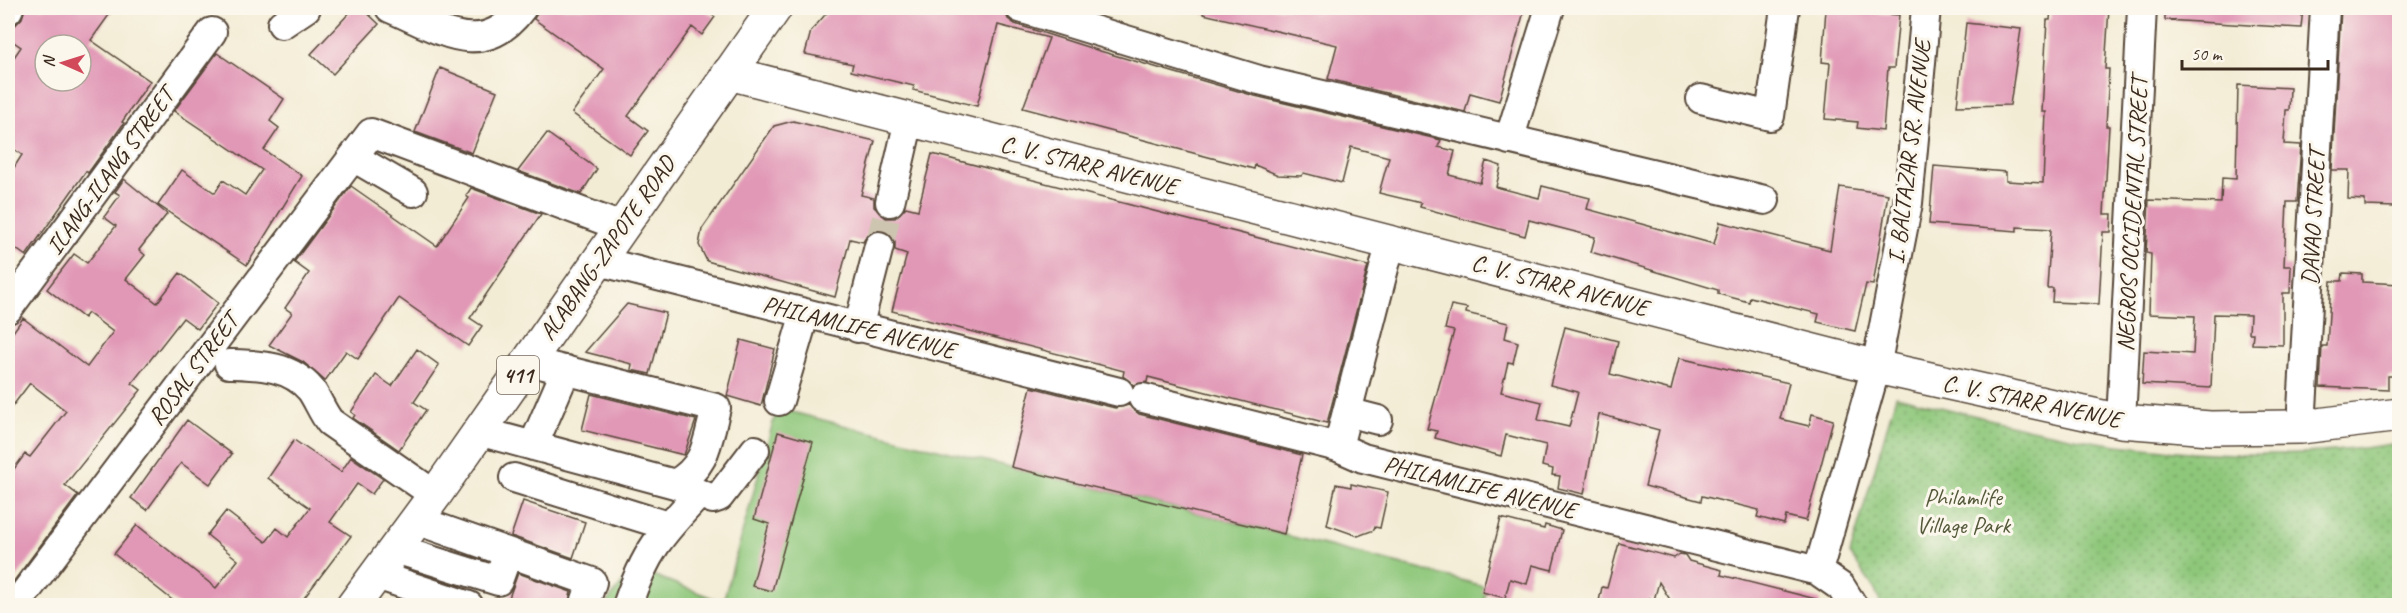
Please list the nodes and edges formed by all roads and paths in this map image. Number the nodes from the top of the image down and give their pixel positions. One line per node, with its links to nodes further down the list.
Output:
1 (306, 8): 11 (street)
2 (390, 8): 3 (street)
3 (522, 8)
4 (775, 8): 13 (main road, ALABANG-ZAPOTE ROAD / 411)
5 (1020, 8): 16 (street)
6 (1550, 8): 16 (street)
7 (1785, 8): 14 (street)
8 (1926, 8): 30 (street, I. BALTAZAR SR. AVENUE)
9 (2142, 8): 36 (street, NEGROS OCCIDENTAL STREET)
10 (2325, 8): 37 (street, DAVAO STREET)
11 (282, 24)
12 (212, 32): 25 (street, ILANG-ILANG STREET)
13 (729, 73): 15 (main road, C. V. STARR AVENUE); 21 (main road, ALABANG-ZAPOTE ROAD / 411)
14 (1701, 99)
15 (909, 120): 20 (street); 22 (main road, C. V. STARR AVENUE)
16 (1509, 140): 19 (street)
17 (353, 157): 18 (street); 21 (street, ROSAL STREET); 50 (street, ROSAL STREET)
18 (413, 192)
19 (1765, 200)
20 (890, 202)
21 (622, 227): 24 (main road, ALABANG-ZAPOTE ROAD / 411)
22 (1391, 241): 30 (main road, C. V. STARR AVENUE); 33 (street)
23 (879, 246): 27 (street)
24 (598, 261): 26 (street, PHILAMLIFE AVENUE); 28 (main road, ALABANG-ZAPOTE ROAD / 411)
25 (8, 309)
26 (805, 313): 27 (street, PHILAMLIFE AVENUE); 32 (street)
27 (858, 327): 40 (street, PHILAMLIFE AVENUE)
28 (528, 361): 31 (street); 38 (main road, ALABANG-ZAPOTE ROAD / 411)
29 (229, 364): 44 (street)
30 (1876, 367): 36 (main road, C. V. STARR AVENUE); 48 (street, I. BALTAZAR SR. AVENUE)
31 (566, 370): 39 (street); 43 (street)
32 (779, 402)
33 (1347, 412): 35 (street); 40 (street)
34 (2400, 415): 37 (main road, C. V. STARR AVENUE)
35 (1378, 420)
36 (2121, 421): 37 (main road, C. V. STARR AVENUE)
37 (2301, 427)
38 (478, 431): 39 (street); 44 (main road, ALABANG-ZAPOTE ROAD / 411)
39 (533, 446): 43 (street)
40 (1338, 447): 48 (street, PHILAMLIFE AVENUE)
41 (755, 450): 43 (street)
42 (514, 478): 45 (street)
43 (687, 489): 45 (street)
44 (425, 508): 46 (main road, ALABANG-ZAPOTE ROAD / 411); 47 (street)
45 (668, 526): 54 (street)
46 (395, 549): 47 (street); 49 (main road, ALABANG-ZAPOTE ROAD / 411)
47 (508, 553): 53 (street)
48 (1818, 572): 55 (street)
49 (377, 575): 51 (main road, ALABANG-ZAPOTE ROAD / 411); 52 (street)
50 (15, 606)
51 (353, 606)
52 (469, 606)
53 (584, 606)
54 (627, 606)
55 (1853, 606)

